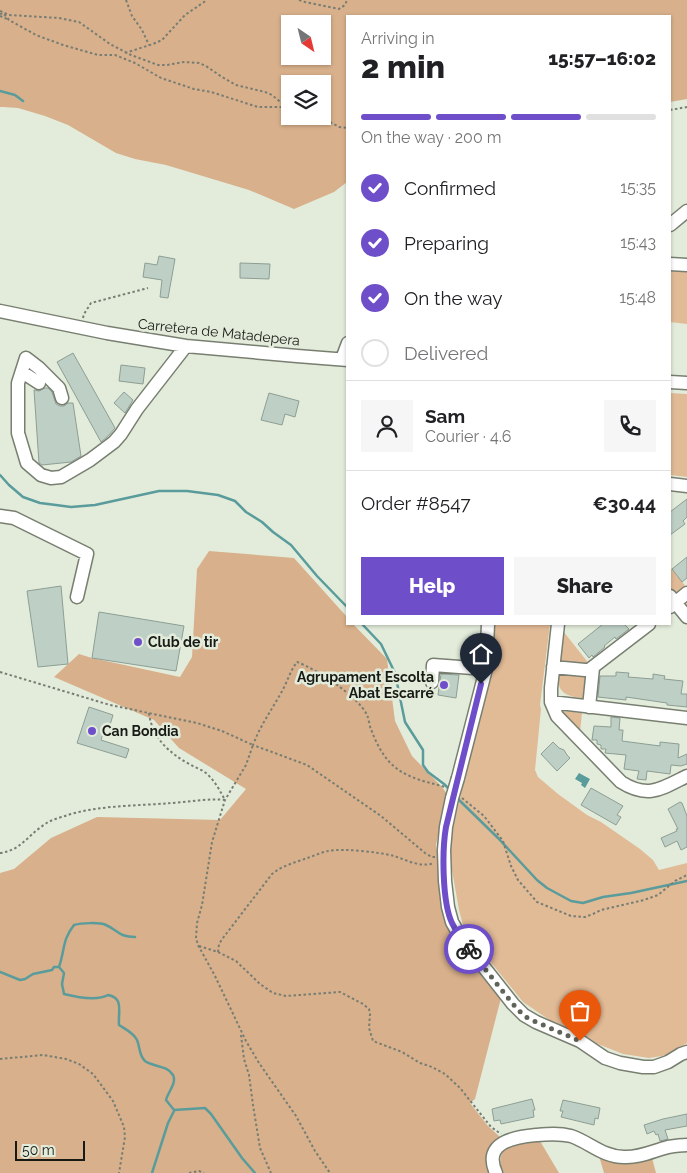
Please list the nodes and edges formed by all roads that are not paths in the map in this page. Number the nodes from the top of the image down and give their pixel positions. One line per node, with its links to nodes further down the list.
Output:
1 (687, 212): 2 (street)
2 (671, 224)
3 (671, 264): 4 (street)
4 (687, 265)
5 (0, 311): 6 (street, Carretera de Matadepera)
6 (186, 346): 7 (street, Carretera de Matadepera); 8 (street)
7 (345, 360)
8 (22, 372): 10 (street); 12 (street)
9 (671, 382): 11 (street)
10 (39, 383)
11 (687, 383)
12 (62, 398)
13 (671, 484): 14 (street)
14 (687, 486)
15 (0, 516): 17 (street)
16 (687, 594): 18 (street)
17 (77, 596)
18 (672, 602): 19 (street)
19 (687, 617)
20 (488, 625): 25 (street)
21 (558, 625): 23 (street)
22 (648, 625): 24 (street)
23 (553, 667): 24 (street); 27 (street)
24 (593, 668): 28 (street)
25 (486, 669): 26 (street); 31 (street, bridge)
26 (432, 682)
27 (551, 702): 28 (street); 30 (street)
28 (589, 706): 29 (street)
29 (687, 718)
30 (687, 776)
31 (687, 1052)
32 (687, 1145): 33 (street)
33 (496, 1173)

